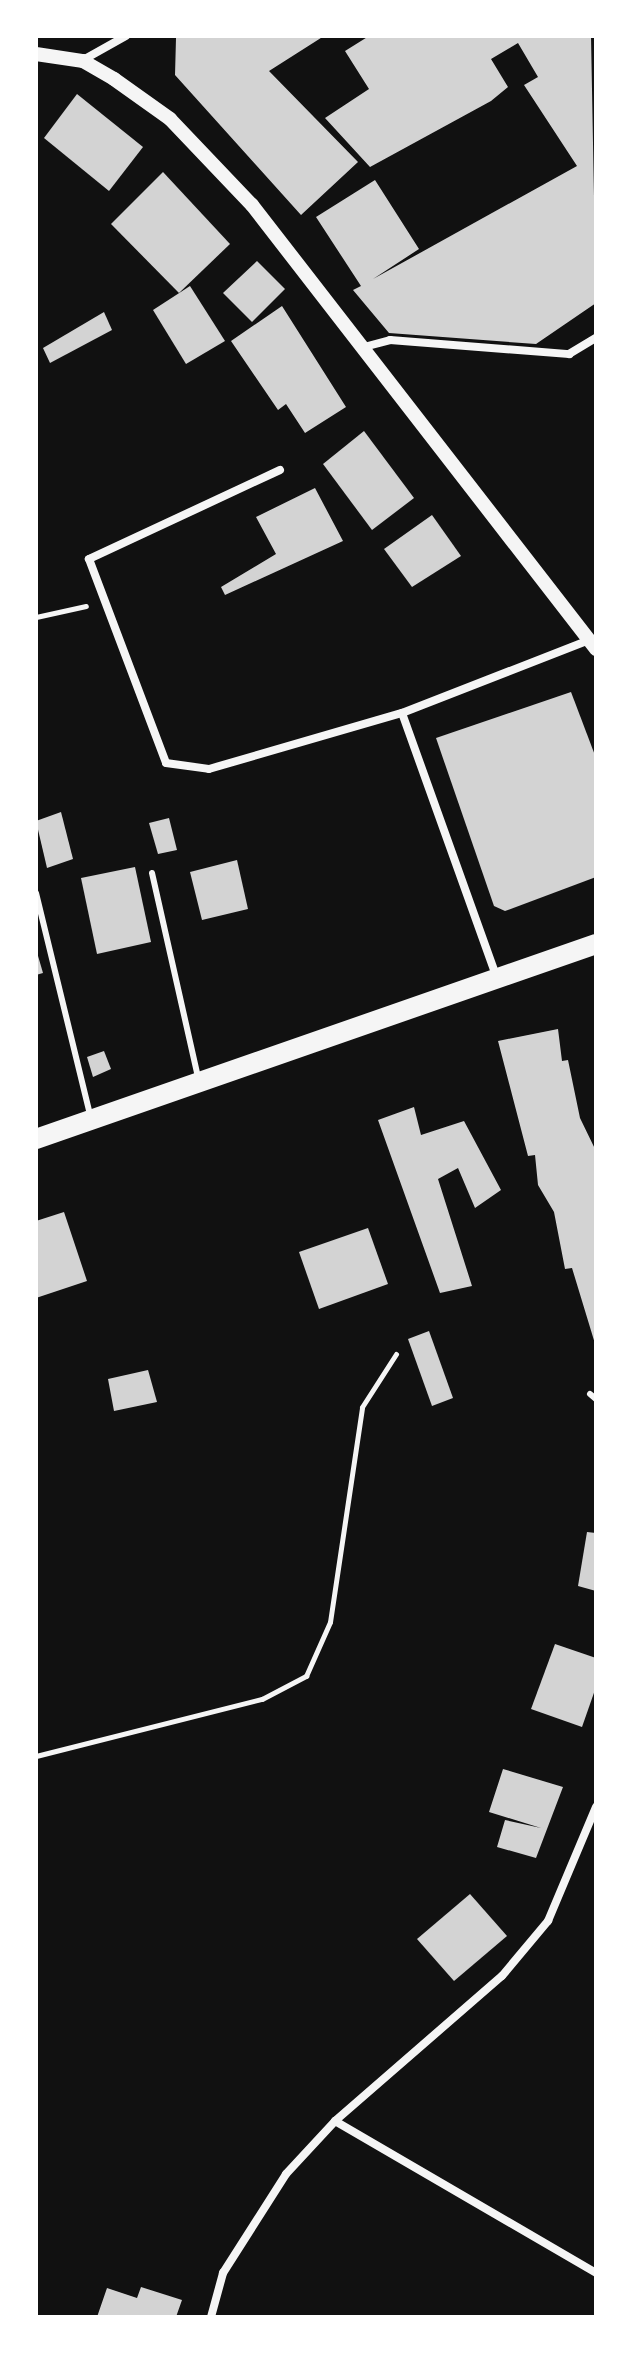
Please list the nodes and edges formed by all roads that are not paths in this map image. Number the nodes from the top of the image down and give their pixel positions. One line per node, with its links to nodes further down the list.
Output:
1 (126, 36): 3 (street)
2 (36, 54): 3 (street)
3 (83, 61): 5 (street)
4 (594, 344): 5 (street)
5 (364, 347): 7 (street)
6 (280, 470): 8 (street)
7 (593, 644): 8 (street)
8 (402, 713): 12 (street)
9 (152, 873): 13 (lane)
10 (36, 893): 14 (lane)
11 (596, 944): 12 (main road)
12 (497, 977): 13 (main road)
13 (199, 1081): 14 (main road)
14 (91, 1119): 15 (main road)
15 (36, 1139)
16 (596, 1807): 17 (street)
17 (335, 2121): 18 (street); 19 (street)
18 (596, 2273)
19 (211, 2317)

